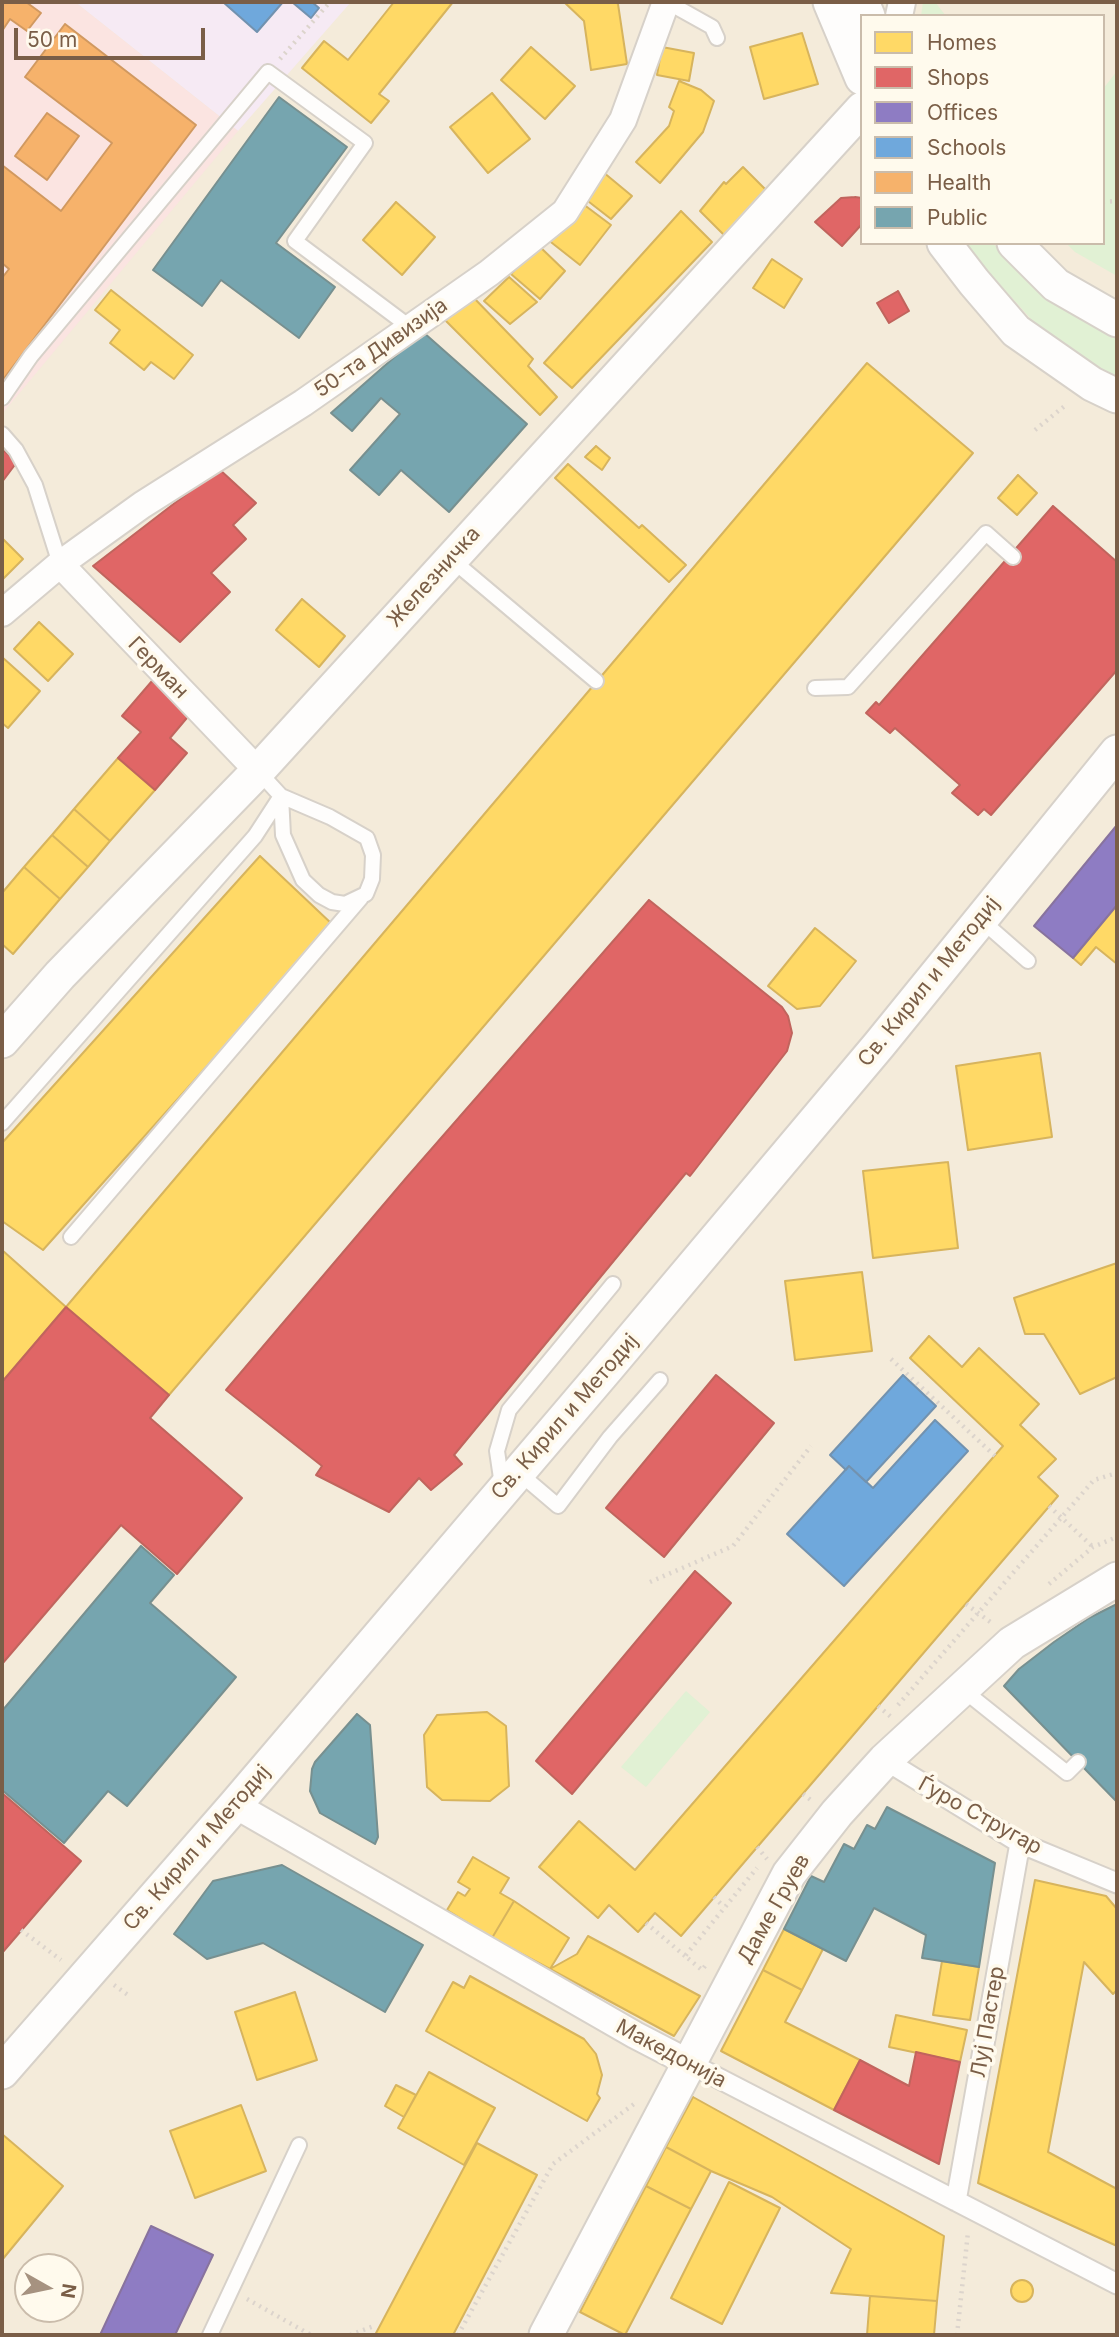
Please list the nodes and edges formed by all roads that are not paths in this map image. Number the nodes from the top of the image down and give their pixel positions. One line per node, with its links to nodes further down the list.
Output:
1 (666, 2): 3 (lane); 9 (street, 50-та Дивизија)
2 (830, 2): 4 (street)
3 (717, 38)
4 (860, 73)
5 (860, 111): 14 (street, Железничка)
6 (946, 245): 10 (street)
7 (1016, 245): 8 (street)
8 (1117, 320)
9 (411, 328): 11 (lane); 15 (street, 50-та Дивизија)
10 (1117, 396)
11 (2, 398)
12 (2, 434): 15 (lane)
13 (1013, 557): 18 (lane)
14 (451, 559): 17 (lane); 20 (street, Железничка)
15 (60, 565): 16 (street, 50-та Дивизија); 20 (street, Герман)
16 (2, 613)
17 (596, 681)
18 (815, 688)
19 (1117, 752): 23 (street, Св. Кирил и Методиј)
20 (257, 771): 21 (lane); 25 (street, Железничка)
21 (281, 796): 22 (lane); 22 (lane); 26 (lane)
22 (362, 897): 27 (lane)
23 (980, 919): 24 (lane); 30 (street, Св. Кирил и Методиј)
24 (1028, 961)
25 (2, 1041)
26 (2, 1123)
27 (71, 1237)
28 (613, 1284): 30 (lane)
29 (660, 1380): 30 (lane)
30 (511, 1481): 35 (street, Св. Кирил и Методиј)
31 (1117, 1578): 32 (street, Даме Груев)
32 (962, 1689): 33 (street, Даме Груев); 34 (lane)
33 (885, 1760): 36 (street, Ѓуро Стругар); 38 (street, Даме Груев)
34 (1077, 1762)
35 (235, 1805): 38 (street, Македонија); 39 (street, Св. Кирил и Методиј)
36 (1020, 1843): 37 (street, Ѓуро Стругар); 41 (street, Луј Пастер)
37 (1117, 1883)
38 (689, 2063): 41 (street, Македонија); 44 (street, Даме Груев)
39 (2, 2072)
40 (299, 2145): 43 (lane)
41 (963, 2205): 42 (street, Македонија)
42 (1117, 2284)
43 (210, 2335)
44 (546, 2335)

